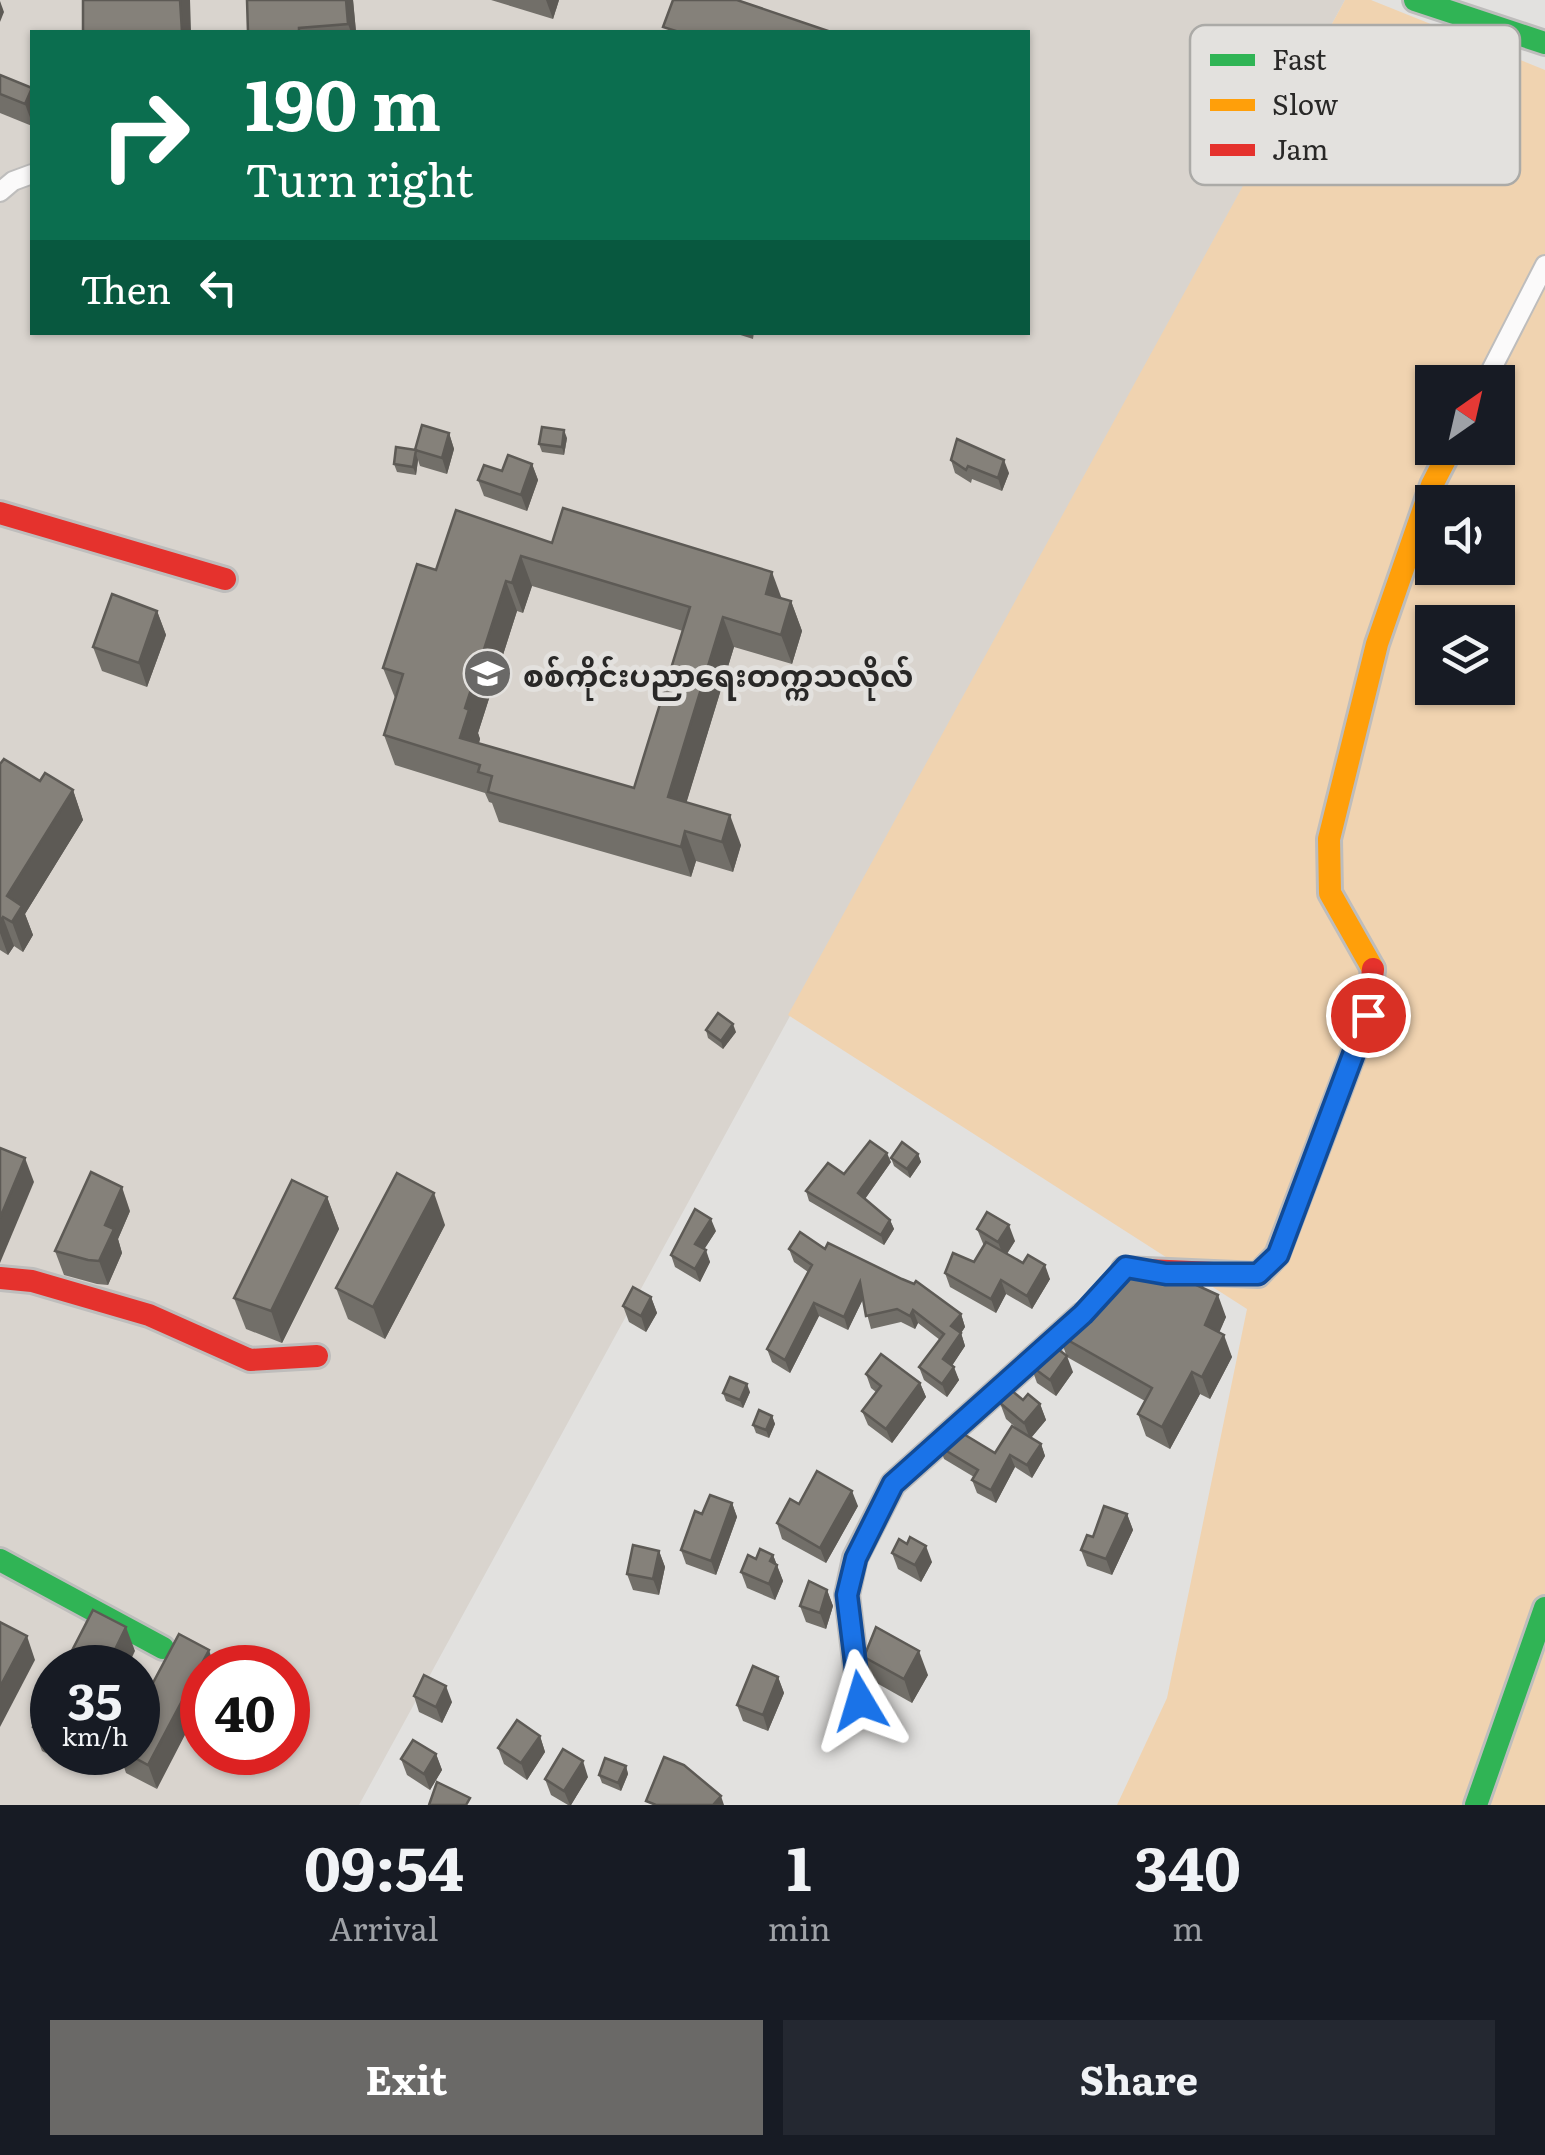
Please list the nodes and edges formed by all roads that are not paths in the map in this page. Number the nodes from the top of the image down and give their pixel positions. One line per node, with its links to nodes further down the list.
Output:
1 (1415, 0): 2 (street)
2 (1491, 25)
3 (1520, 35): 4 (street)
4 (1545, 43)
5 (30, 175): 6 (street)
6 (0, 192)
7 (1545, 265): 8 (street)
8 (1494, 365)
9 (1443, 465): 17 (street)
10 (0, 513): 11 (street)
11 (226, 579)
12 (0, 1278): 13 (street)
13 (317, 1356)
14 (0, 1560): 16 (street)
15 (1545, 1608): 18 (street)
16 (163, 1648)
17 (860, 1701)
18 (1476, 1805)

